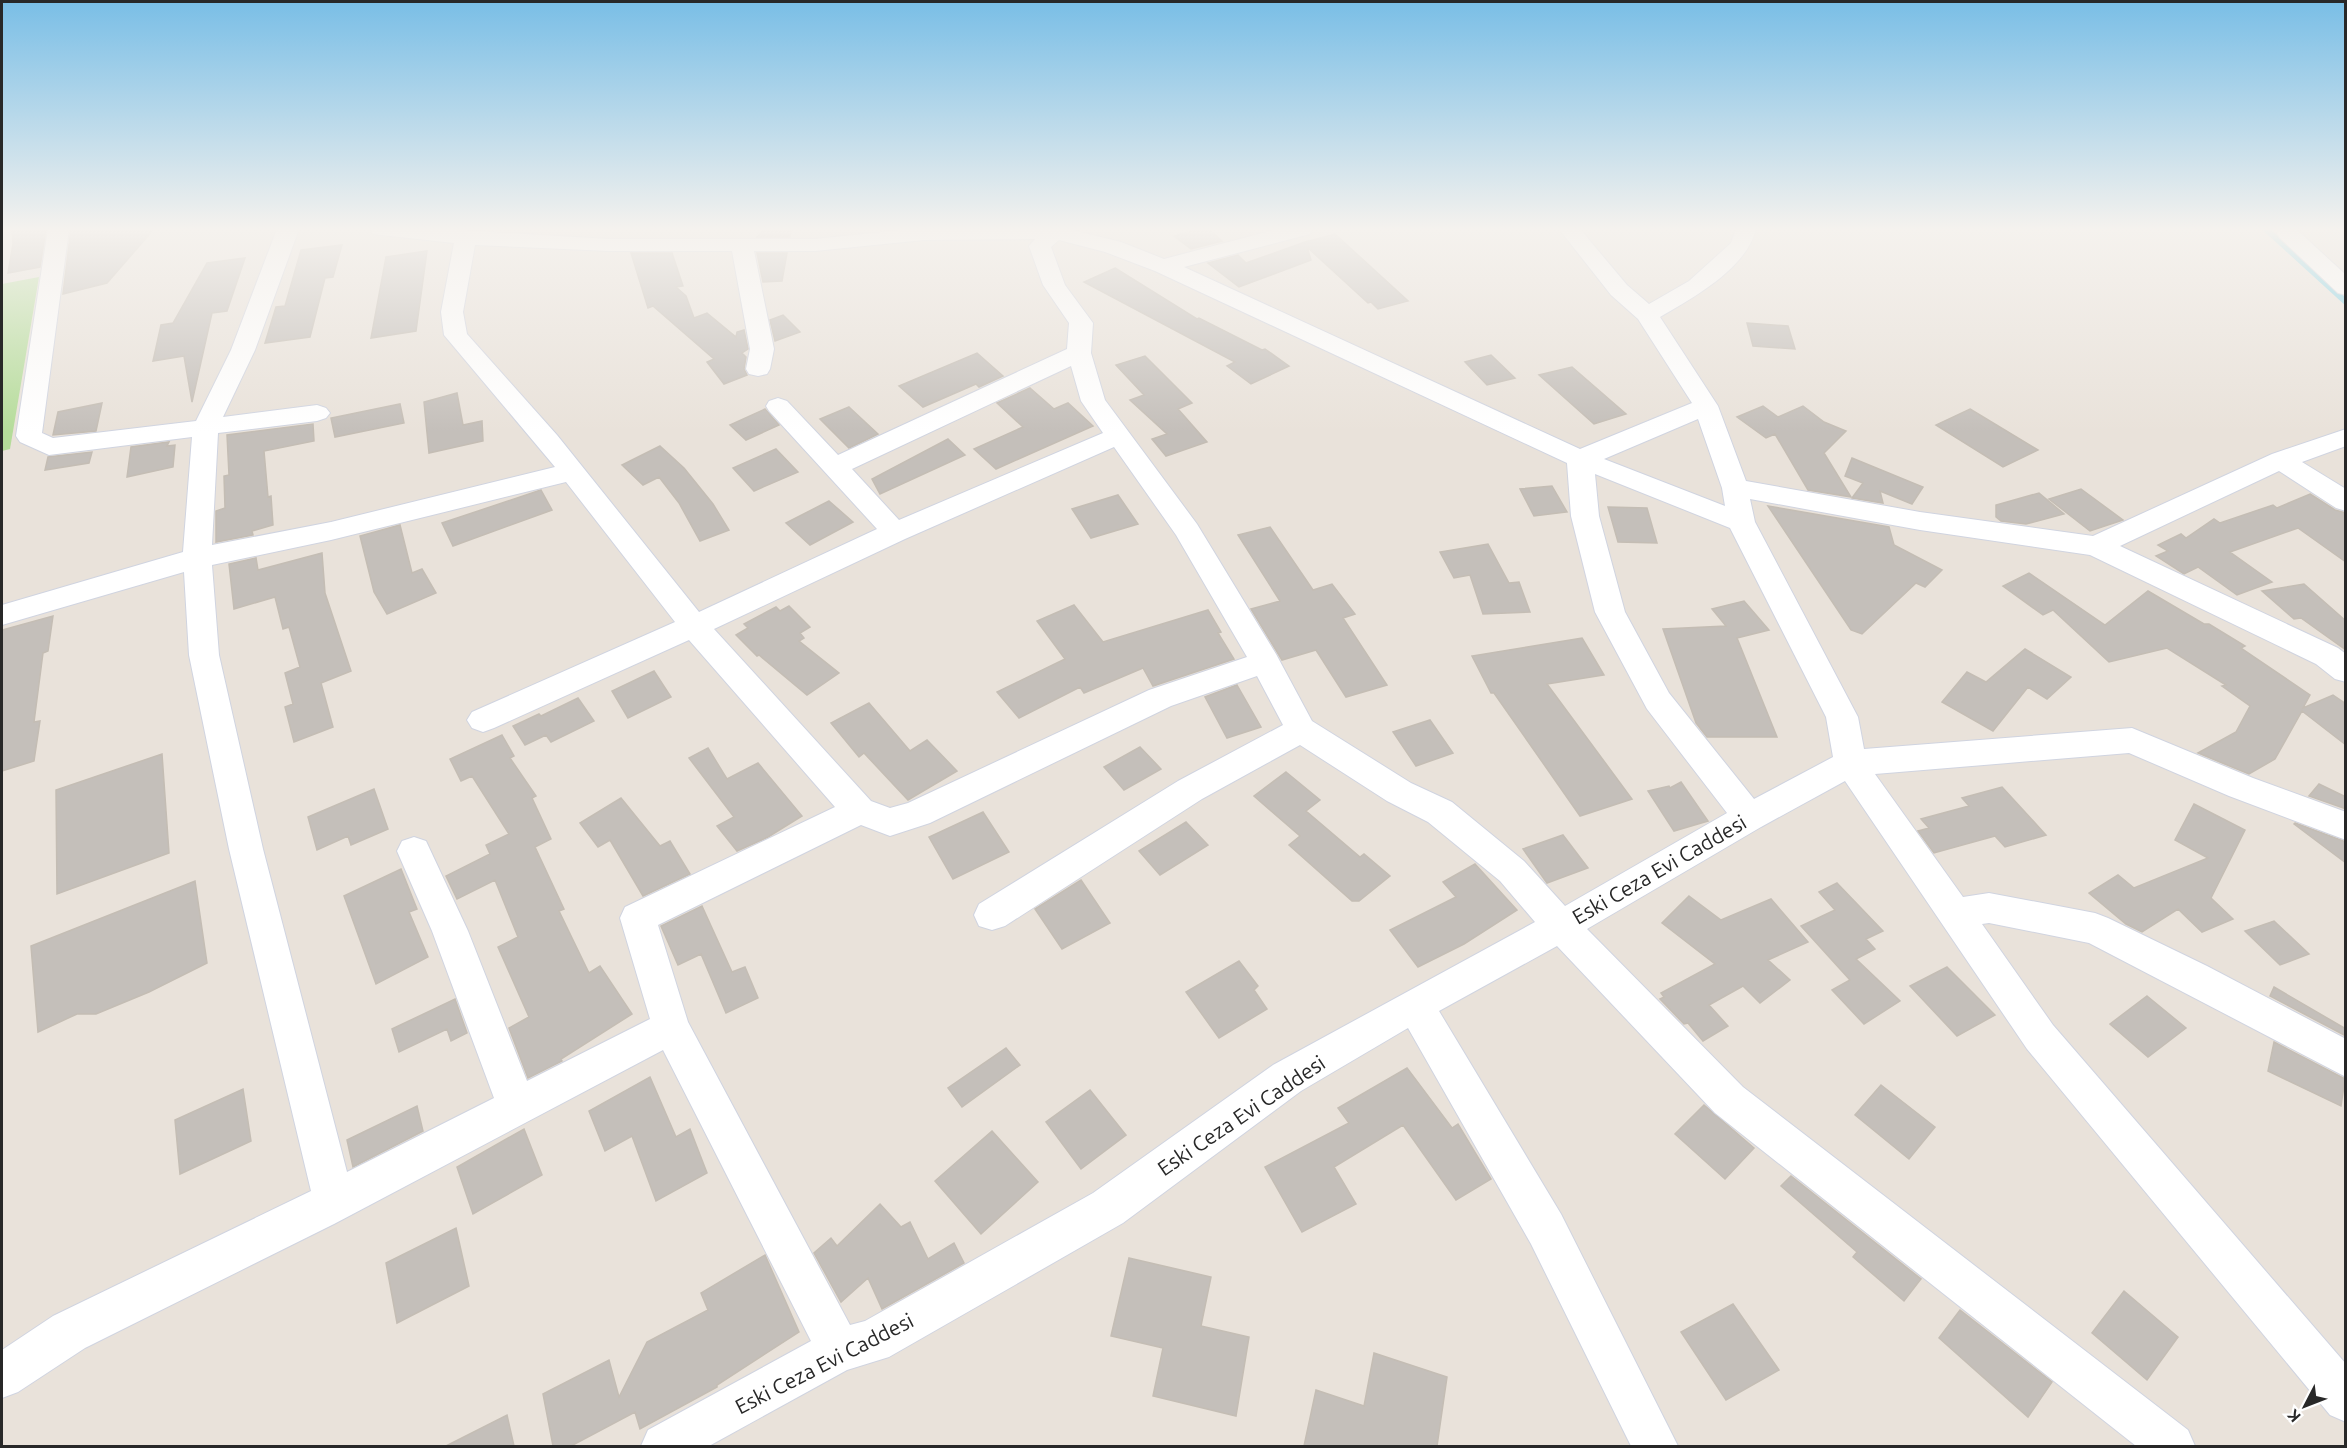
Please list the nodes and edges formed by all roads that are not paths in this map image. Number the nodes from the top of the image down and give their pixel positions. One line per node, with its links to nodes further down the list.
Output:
1 (48, 297): 15 (street)
2 (263, 297): 15 (street)
3 (455, 297): 21 (street)
4 (752, 297): 11 (street)
5 (1062, 297): 10 (street)
6 (1229, 297): 18 (street)
7 (1626, 297): 9 (street)
8 (1679, 297): 9 (street)
9 (1647, 315): 13 (street)
10 (1079, 353): 16 (street); 20 (street)
11 (758, 369)
12 (778, 406): 20 (street)
13 (1706, 406): 18 (street); 22 (street)
14 (317, 413): 15 (street)
15 (206, 426): 27 (street)
16 (1118, 436): 25 (street); 30 (street)
17 (2346, 437): 19 (street)
18 (1580, 459): 24 (street); 36 (street)
19 (2281, 460): 23 (street); 26 (street)
20 (835, 467): 25 (street)
21 (572, 472): 27 (street); 29 (street)
22 (1735, 488): 24 (street); 26 (street)
23 (2346, 502)
24 (1741, 522): 34 (street)
25 (895, 532): 29 (street)
26 (2096, 546): 31 (street)
27 (197, 558): 28 (street); 46 (street)
28 (2, 615)
29 (694, 626): 32 (street); 35 (street)
30 (1265, 662): 33 (street); 35 (street)
31 (2346, 671)
32 (483, 720)
33 (1301, 730): 40 (street); 41 (street)
34 (1850, 764): 36 (street, Eski Ceza Evi Caddesi); 37 (street); 39 (street)
35 (859, 811): 43 (street)
36 (1749, 817): 41 (street, Eski Ceza Evi Caddesi)
37 (2346, 826)
38 (414, 851): 45 (street)
39 (1956, 914): 44 (street); 49 (street)
40 (992, 915)
41 (1561, 926): 42 (street, Eski Ceza Evi Caddesi); 52 (street)
42 (1415, 1005): 47 (street, Eski Ceza Evi Caddesi); 51 (street)
43 (671, 1026): 45 (street); 47 (street)
44 (2346, 1059)
45 (517, 1107): 46 (street)
46 (334, 1201): 48 (street)
47 (839, 1350): 50 (street, Eski Ceza Evi Caddesi)
48 (2, 1376)
49 (2346, 1399)
50 (664, 1446)
51 (1655, 1446)
52 (2172, 1446)

